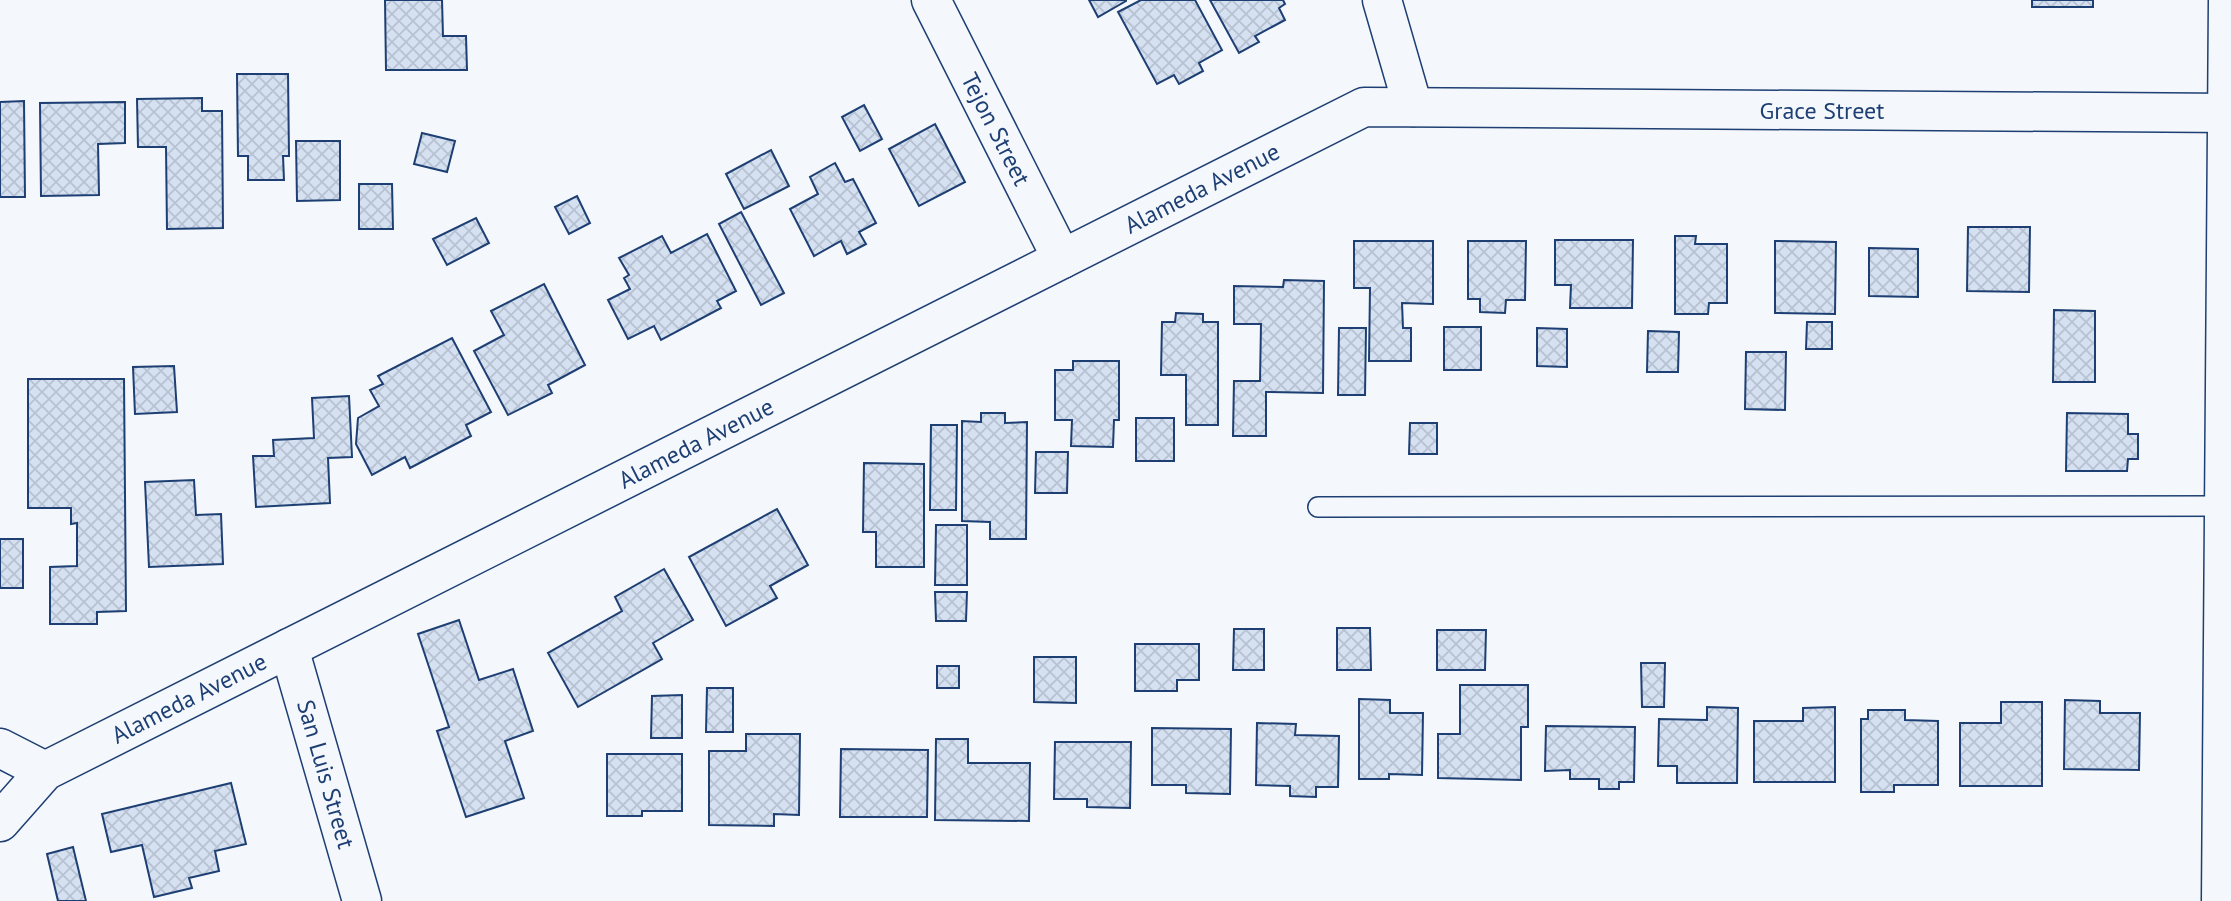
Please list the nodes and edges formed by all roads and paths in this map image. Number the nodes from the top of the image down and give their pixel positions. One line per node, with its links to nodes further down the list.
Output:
1 (931, 0): 6 (street, Tejon Street)
2 (1382, 0): 4 (street)
3 (2228, 0): 5 (street)
4 (1413, 107): 5 (street, Grace Street); 6 (street, Alameda Avenue)
5 (2229, 113): 7 (street)
6 (1062, 259): 9 (street, Alameda Avenue)
7 (2228, 506): 8 (lane); 14 (street)
8 (1318, 507)
9 (289, 648): 11 (street, Alameda Avenue); 13 (street, San Luis Street)
10 (0, 747): 11 (street)
11 (44, 771): 12 (street, Alameda Avenue)
12 (0, 822)
13 (362, 901)
14 (2221, 901)

